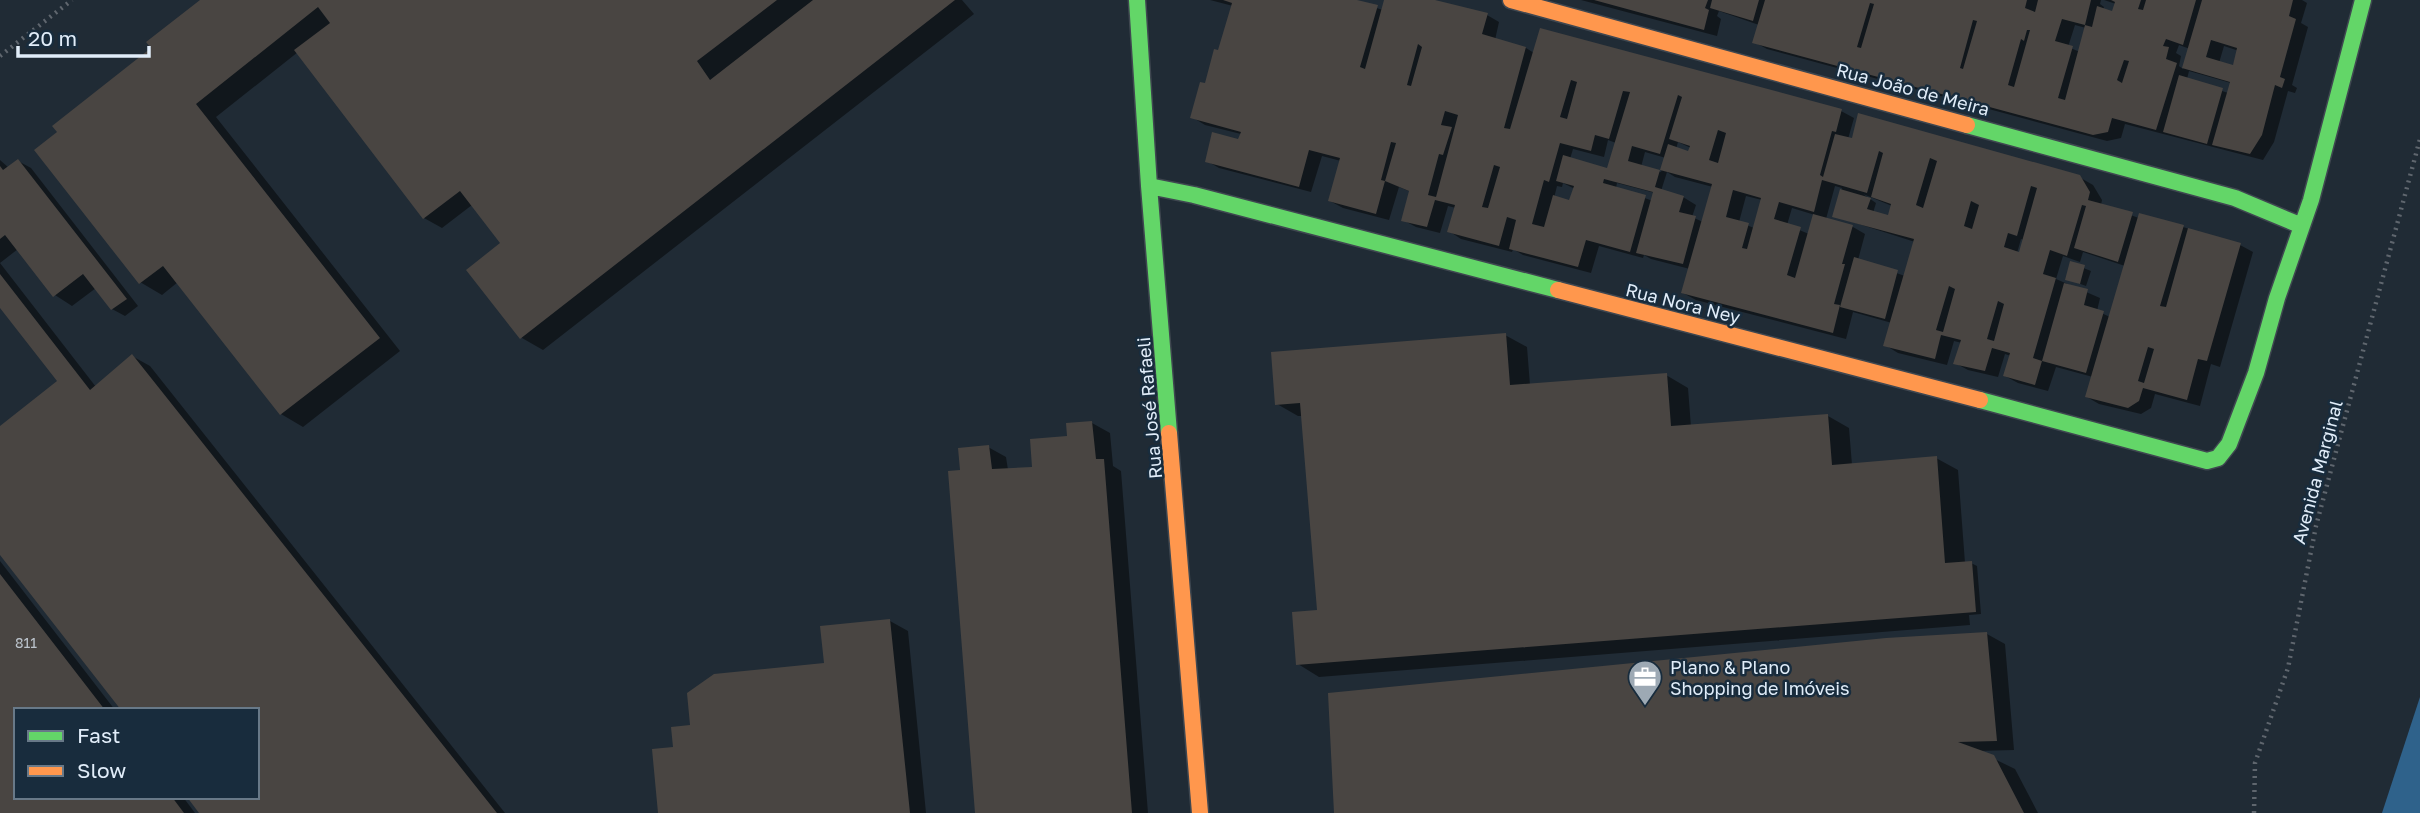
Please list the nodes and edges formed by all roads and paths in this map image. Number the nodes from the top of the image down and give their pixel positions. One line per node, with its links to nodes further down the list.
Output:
1 (72, 0): 5 (path)
2 (1137, 0): 7 (street, Rua José Rafaeli)
3 (1511, 0): 8 (street, Rua João de Meira)
4 (2363, 0): 8 (street)
5 (0, 56)
6 (2420, 139): 10 (path, Avenida Marginal)
7 (1149, 186): 8 (street, Rua Nora Ney); 9 (street, Rua José Rafaeli)
8 (2302, 226)
9 (1200, 813)
10 (2254, 813)

